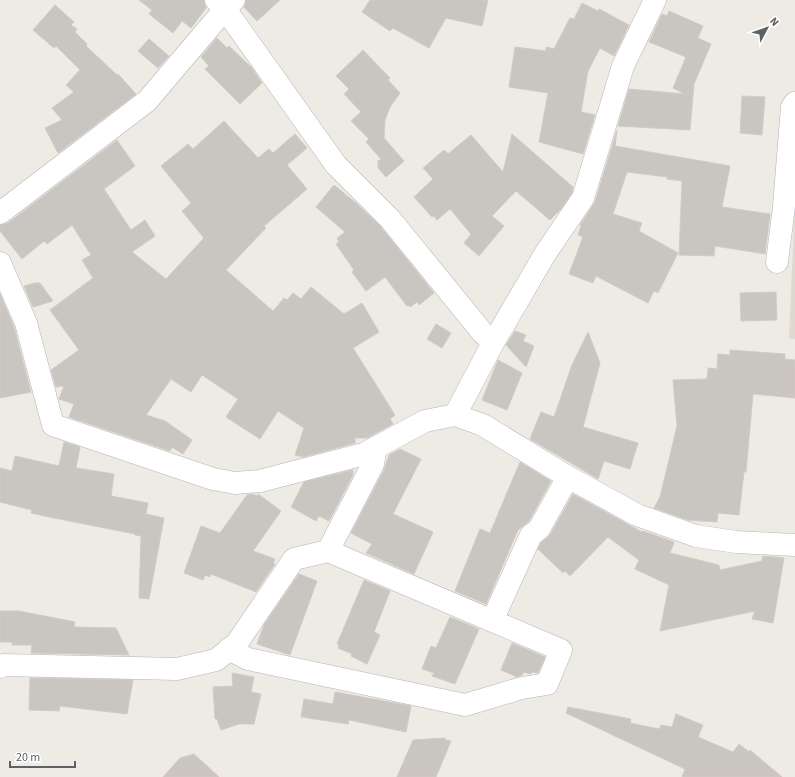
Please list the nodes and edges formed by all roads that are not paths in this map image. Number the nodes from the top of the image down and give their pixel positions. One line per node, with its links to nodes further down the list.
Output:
1 (654, 0): 7 (street)
2 (225, 3): 4 (street); 7 (street)
3 (795, 103): 5 (street)
4 (0, 213)
5 (777, 262)
6 (0, 263): 9 (street)
7 (493, 343): 8 (street)
8 (455, 414): 9 (street); 10 (street)
9 (376, 447): 12 (street)
10 (568, 477): 11 (street); 13 (street)
11 (795, 545)
12 (328, 551): 13 (street); 14 (street)
13 (492, 621): 14 (street)
14 (229, 649): 15 (street)
15 (0, 667)

